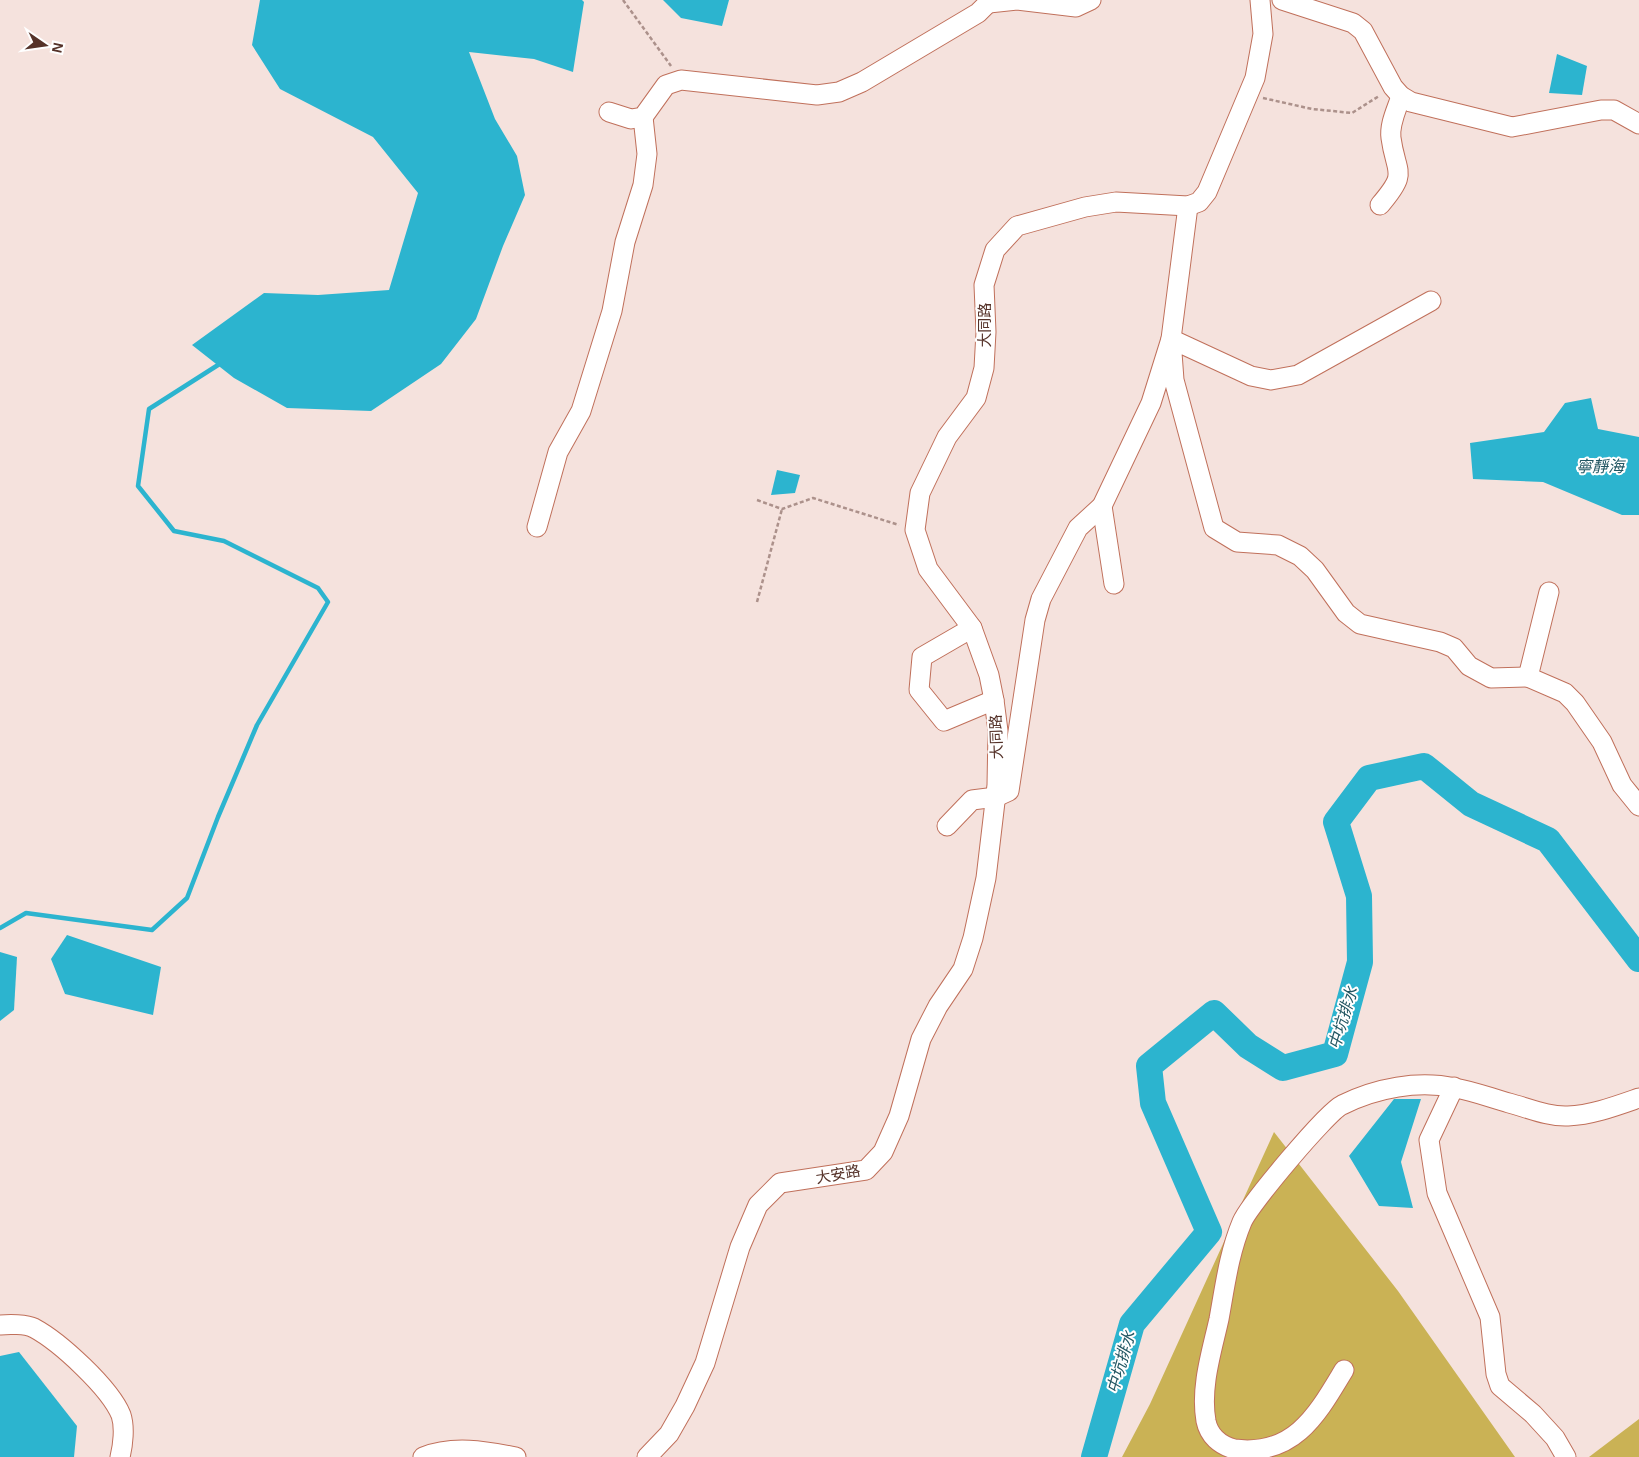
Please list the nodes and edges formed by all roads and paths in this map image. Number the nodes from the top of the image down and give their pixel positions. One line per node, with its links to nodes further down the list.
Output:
1 (623, 0): 6 (path)
2 (1091, 0): 5 (street)
3 (1260, 0): 8 (street)
4 (1282, 0): 7 (street)
5 (990, 2): 6 (street)
6 (681, 80): 10 (street)
7 (1397, 92): 8 (path); 11 (street); 12 (street)
8 (1248, 94): 13 (street)
9 (609, 112): 10 (street)
10 (643, 117): 19 (street)
11 (1639, 124)
12 (1380, 204)
13 (1188, 206): 15 (street); 20 (street, 大同路)
14 (1430, 301): 15 (street)
15 (1171, 339): 17 (street); 25 (street)
16 (757, 500): 18 (path)
17 (1102, 506): 21 (street); 27 (street)
18 (782, 509): 20 (path); 23 (path)
19 (537, 527)
20 (915, 530): 24 (street, 大同路)
21 (1114, 584)
22 (1549, 592): 25 (street)
23 (758, 602)
24 (972, 628): 26 (street, 大同路); 26 (street)
25 (1528, 677): 28 (street)
26 (994, 700): 27 (street, 大同路)
27 (996, 798): 29 (street); 37 (street, 大安路)
28 (1639, 806)
29 (947, 826)
30 (1454, 1087): 31 (street); 33 (street); 38 (street)
31 (1639, 1098)
32 (0, 1325): 34 (street)
33 (1344, 1370)
34 (120, 1457)
35 (423, 1457): 36 (street)
36 (516, 1457)
37 (647, 1457)
38 (1566, 1457)

